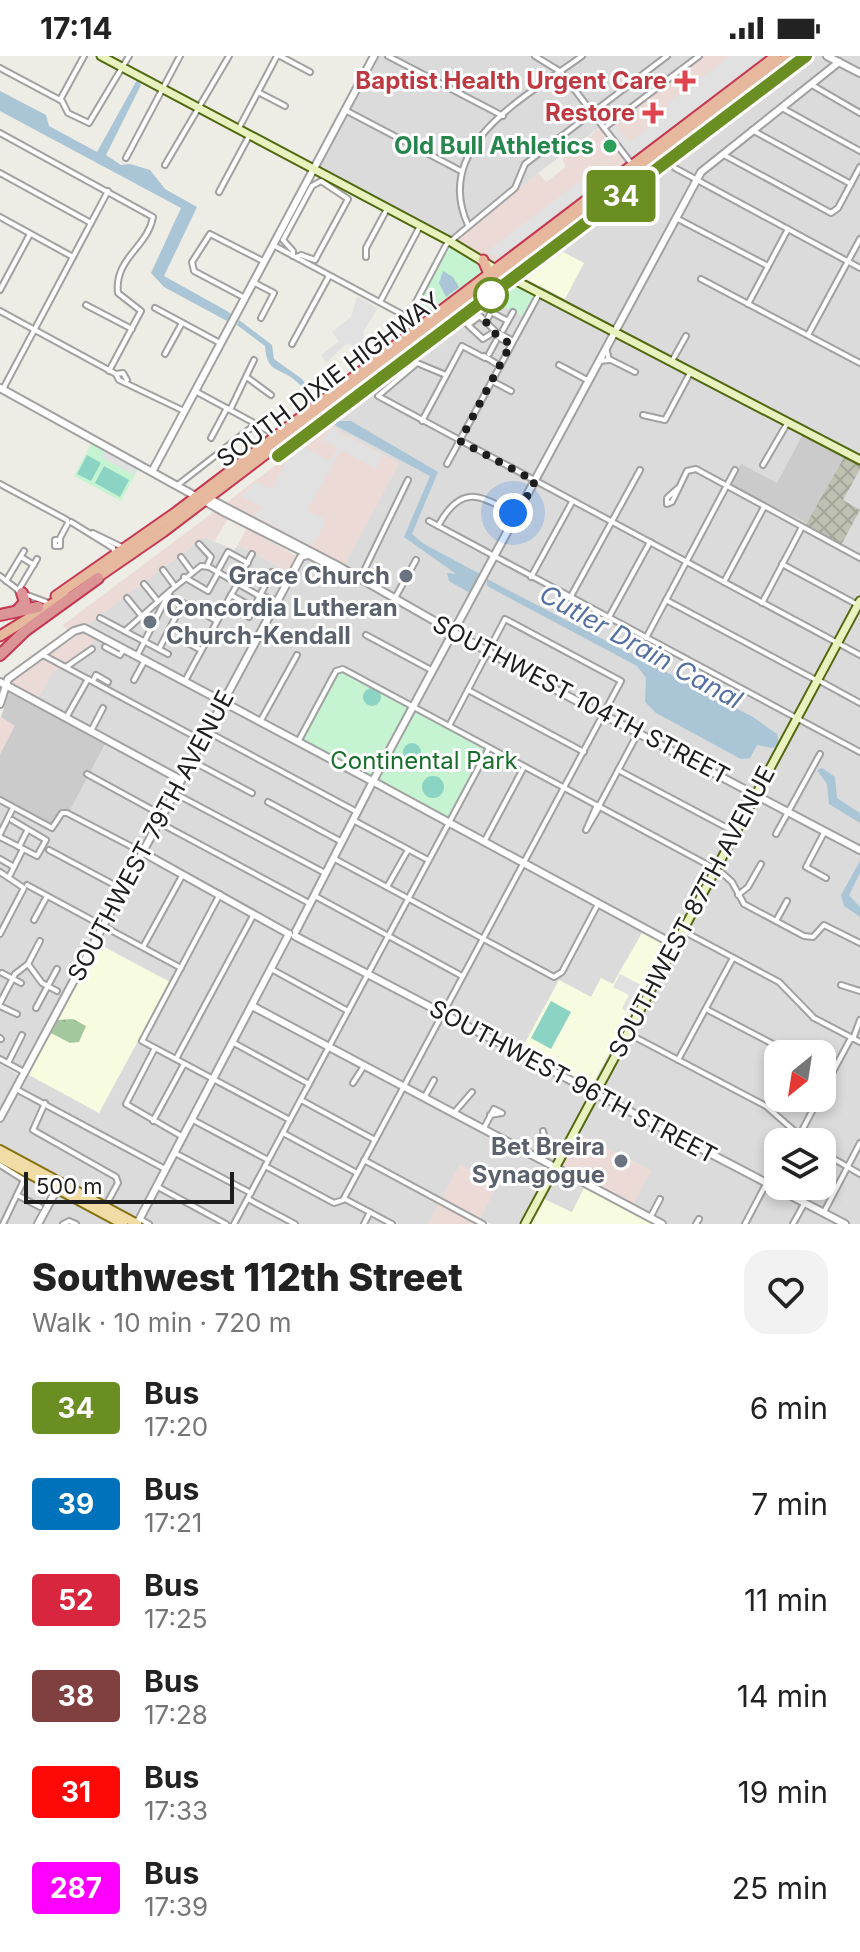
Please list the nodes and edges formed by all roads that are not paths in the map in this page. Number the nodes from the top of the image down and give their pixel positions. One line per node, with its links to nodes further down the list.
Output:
1 (84, 56): 25 (street)
2 (101, 56): 16 (main road)
3 (129, 56): 16 (street)
4 (180, 56): 23 (street)
5 (229, 56): 27 (street)
6 (279, 56): 18 (street); 24 (street)
7 (374, 56): 29 (street)
8 (388, 56): 32 (street)
9 (535, 56): 19 (street)
10 (582, 56): 19 (street)
11 (667, 56): 30 (street)
12 (699, 56): 34 (street)
13 (776, 56): 21 (highway, SOUTH DIXIE HIGHWAY)
14 (789, 56): 21 (highway, SOUTH DIXIE HIGHWAY)
15 (835, 58): 20 (street); 22 (street)
16 (122, 67): 23 (main road); 25 (street)
17 (0, 68): 25 (street)
18 (310, 72)
19 (561, 72): 30 (street); 32 (street)
20 (860, 73)
21 (746, 84): 33 (highway, SOUTH DIXIE HIGHWAY)
22 (812, 85): 28 (street); 31 (street)
23 (162, 89): 27 (main road); 41 (street)
24 (258, 92): 26 (street); 35 (street)
25 (60, 100)
26 (285, 106)
27 (198, 108): 35 (main road); 42 (street)
28 (782, 108): 36 (street); 39 (street)
29 (345, 110): 46 (street); 47 (street)
30 (593, 113): 34 (street); 59 (street)
31 (860, 113)
32 (503, 116): 47 (street)
33 (691, 125): 43 (highway, SOUTH DIXIE HIGHWAY); 49 (highway, SOUTH DIXIE HIGHWAY)
34 (604, 128): 43 (street)
35 (238, 130): 38 (main road)
36 (752, 130): 40 (street); 51 (street)
37 (0, 133): 52 (street)
38 (249, 136): 46 (main road); 53 (street)
39 (860, 151)
40 (722, 153): 50 (street); 51 (street)
41 (126, 158)
42 (165, 165)
43 (633, 165): 49 (highway); 54 (highway, SOUTH DIXIE HIGHWAY)
44 (860, 167): 51 (street)
45 (675, 168): 50 (street)
46 (313, 170): 55 (main road); 65 (street)
47 (461, 171): 59 (street)
48 (0, 173): 58 (street)
49 (626, 180): 54 (highway, SOUTH DIXIE HIGHWAY)
50 (696, 180): 57 (street); 61 (street)
51 (851, 184)
52 (108, 191): 58 (street); 94 (street)
53 (219, 192)
54 (593, 199): 75 (highway, SOUTH DIXIE HIGHWAY)
55 (387, 209): 60 (main road); 68 (street)
56 (0, 217): 62 (street)
57 (676, 218): 73 (street); 96 (street)
58 (91, 223): 67 (street)
59 (468, 225): 64 (street)
60 (420, 226): 64 (main road); 82 (street)
61 (788, 229): 71 (street); 73 (street)
62 (30, 234): 67 (street); 79 (street)
63 (860, 239): 71 (street)
64 (451, 242): 70 (main road); 88 (street)
65 (273, 245): 66 (street); 72 (street)
66 (294, 254): 69 (street); 69 (street)
67 (73, 257): 95 (street)
68 (366, 257)
69 (307, 259): 76 (street)
70 (483, 260): 75 (highway)
71 (848, 261): 74 (street); 97 (street)
72 (264, 262): 78 (street); 81 (street)
73 (768, 266): 83 (street)
74 (860, 268)
75 (496, 271): 80 (main road); 93 (highway, SOUTH DIXIE HIGHWAY); 93 (highway, SOUTH DIXIE HIGHWAY)
76 (330, 275): 82 (street); 103 (street)
77 (701, 279): 83 (street)
78 (253, 282): 81 (street); 89 (street)
79 (0, 290)
80 (540, 291): 96 (main road); 101 (street)
81 (245, 298): 102 (street)
82 (380, 302): 88 (street)
83 (748, 304): 97 (street)
84 (86, 305): 94 (street)
85 (155, 308): 92 (street)
86 (0, 311): 95 (street)
87 (513, 312): 90 (street)
88 (408, 317): 93 (street)
89 (261, 318)
90 (508, 321): 91 (street); 98 (street)
91 (486, 322): 98 (street); 100 (street)
92 (182, 323): 102 (street); 105 (street)
93 (425, 327): 132 (highway, SOUTH DIXIE HIGHWAY)
94 (132, 329): 114 (street)
95 (34, 330): 114 (street); 121 (street)
96 (616, 331): 104 (street); 110 (main road)
97 (808, 335): 111 (street)
98 (497, 336): 100 (street); 100 (street); 101 (street); 106 (street)
99 (686, 336): 110 (street)
100 (483, 339)
101 (512, 342): 113 (street)
102 (220, 343): 122 (street)
103 (292, 344)
104 (606, 348): 107 (street); 109 (street)
105 (165, 354)
106 (487, 356): 113 (street); 117 (street)
107 (609, 359): 109 (street); 116 (street)
108 (254, 360): 118 (street)
109 (599, 361): 120 (street)
110 (672, 361): 115 (main road)
111 (860, 363)
112 (559, 365): 120 (street)
113 (500, 366): 119 (street)
114 (109, 371): 126 (street)
115 (691, 371): 127 (street); 129 (main road)
116 (635, 372)
117 (446, 375): 128 (street); 128 (street)
118 (248, 378): 124 (street); 125 (street)
119 (491, 381): 123 (street); 133 (street)
120 (589, 381): 141 (street)
121 (1, 388): 137 (street, SOUTHWEST 104TH STREET)
122 (195, 391): 125 (street); 126 (street)
123 (511, 391)
124 (271, 395)
125 (229, 409): 130 (street); 131 (street)
126 (184, 411): 137 (street)
127 (643, 415)
128 (422, 421): 133 (street)
129 (786, 421): 134 (main road); 136 (street)
130 (257, 424): 132 (street); 143 (street)
131 (211, 438)
132 (279, 438): 146 (highway, SOUTH DIXIE HIGHWAY); 146 (highway, SOUTH DIXIE HIGHWAY)
133 (460, 441): 135 (street); 141 (street)
134 (860, 460)
135 (447, 464)
136 (763, 465)
137 (153, 470): 143 (street, SOUTHWEST 104TH STREET)
138 (640, 470): 153 (street)
139 (735, 470): 144 (street)
140 (408, 480): 188 (street)
141 (535, 481): 147 (street); 151 (street)
142 (0, 484): 154 (street)
143 (179, 484): 146 (street, SOUTHWEST 104TH STREET)
144 (724, 486): 145 (street); 148 (street); 172 (street)
145 (678, 488)
146 (207, 499): 149 (street, SOUTHWEST 104TH STREET); 150 (street, SOUTHWEST 104TH STREET); 161 (highway, SOUTH DIXIE HIGHWAY); 185 (highway, SOUTH DIXIE HIGHWAY)
147 (573, 501): 153 (street); 184 (street)
148 (764, 507): 156 (street); 189 (street)
149 (231, 509): 150 (street); 165 (street, SOUTHWEST 104TH STREET)
150 (222, 511): 164 (street, SOUTHWEST 104TH STREET)
151 (517, 515): 155 (street); 169 (street)
152 (429, 521): 155 (street)
153 (611, 521): 159 (street); 197 (street)
154 (69, 522): 157 (street); 158 (street)
155 (438, 526): 169 (street)
156 (802, 527): 170 (street); 174 (street)
157 (98, 536): 161 (street); 166 (street)
158 (59, 540)
159 (650, 542): 172 (street); 214 (street)
160 (199, 544): 175 (street)
161 (127, 548): 166 (highway, SOUTH DIXIE HIGHWAY)
162 (24, 551): 167 (street)
163 (252, 554): 173 (street)
164 (303, 554): 165 (street); 181 (street, SOUTHWEST 104TH STREET); 202 (street, SOUTHWEST 79TH AVENUE)
165 (315, 554): 181 (street, SOUTHWEST 104TH STREET)
166 (115, 556): 204 (highway, SOUTH DIXIE HIGHWAY)
167 (21, 557): 186 (street); 192 (street)
168 (181, 557): 178 (street)
169 (495, 557): 184 (street); 218 (street)
170 (860, 558)
171 (416, 560): 199 (street)
172 (686, 562): 189 (street); 200 (street)
173 (248, 563): 177 (street); 179 (street)
174 (782, 564): 203 (street); 206 (street)
175 (205, 566): 178 (street); 179 (street)
176 (163, 570): 193 (street)
177 (244, 570): 187 (street); 190 (street)
178 (192, 572): 183 (street)
179 (218, 572): 183 (street); 190 (street)
180 (272, 572): 187 (street)
181 (345, 573): 188 (street, SOUTHWEST 104TH STREET)
182 (0, 576): 186 (street)
183 (184, 577): 193 (street)
184 (531, 577): 197 (street)
185 (98, 578): 220 (highway, SOUTH DIXIE HIGHWAY); 228 (highway)
186 (7, 580): 192 (street)
187 (268, 581): 195 (street)
188 (359, 581): 199 (street, SOUTHWEST 104TH STREET)
189 (724, 582): 203 (street)
190 (237, 583): 194 (street); 195 (street)
191 (144, 584): 198 (street)
192 (21, 589): 204 (street); 208 (highway)
193 (171, 591): 198 (street); 201 (street); 223 (street)
194 (231, 595): 205 (street); 207 (street)
195 (260, 595): 202 (street); 207 (street)
196 (127, 598): 210 (street)
197 (570, 598): 214 (street)
198 (157, 600): 210 (street)
199 (394, 600): 218 (street, SOUTHWEST 104TH STREET)
200 (666, 600): 221 (street); 240 (street)
201 (183, 603): 215 (street); 226 (street)
202 (277, 603): 245 (street, SOUTHWEST 79TH AVENUE)
203 (762, 603): 224 (street)
204 (42, 604): 208 (highway); 216 (highway, SOUTH DIXIE HIGHWAY)
205 (226, 604)
206 (859, 604): 224 (main road, SOUTHWEST 87TH AVENUE)
207 (254, 608): 212 (street)
208 (15, 612): 211 (highway)
209 (222, 612): 215 (street)
210 (140, 614): 217 (street)
211 (0, 615)
212 (249, 617)
213 (100, 618): 217 (street)
214 (608, 618): 221 (street)
215 (217, 621): 229 (street)
216 (0, 629)
217 (125, 631): 223 (street)
218 (454, 632): 227 (street, SOUTHWEST 104TH STREET); 237 (street)
219 (366, 635): 237 (street)
220 (0, 636)
221 (646, 638): 252 (street)
222 (182, 640): 229 (street)
223 (145, 641): 226 (street); 234 (street)
224 (837, 643): 233 (street); 240 (main road, SOUTHWEST 87TH AVENUE)
225 (92, 649): 236 (street)
226 (159, 649): 231 (street)
227 (488, 650): 244 (street); 250 (street, SOUTHWEST 104TH STREET); 250 (street)
228 (4, 651)
229 (201, 651): 241 (street)
230 (42, 654): 234 (street); 236 (street); 243 (street)
231 (168, 654)
232 (297, 655): 253 (street)
233 (860, 655)
234 (137, 656): 235 (street)
235 (145, 660): 239 (street); 241 (street)
236 (66, 667): 238 (street)
237 (433, 671): 248 (street)
238 (90, 680): 242 (street); 251 (street); 258 (street)
239 (134, 680)
240 (817, 680): 246 (street); 252 (main road, SOUTHWEST 87TH AVENUE)
241 (185, 681): 245 (street)
242 (108, 682)
243 (3, 683): 247 (street); 251 (street)
244 (468, 690): 254 (street); 261 (street)
245 (223, 702): 253 (street); 257 (street, SOUTHWEST 79TH AVENUE)
246 (860, 703)
247 (0, 704)
248 (414, 707): 254 (street); 259 (street); 269 (street)
249 (103, 708): 255 (street)
250 (605, 713): 256 (street, SOUTHWEST 104TH STREET); 261 (street)
251 (66, 718): 255 (street)
252 (797, 718): 262 (street); 273 (main road, SOUTHWEST 87TH AVENUE)
253 (260, 722): 259 (street)
254 (449, 726): 260 (street)
255 (91, 731): 268 (street)
256 (639, 731): 266 (street); 273 (street, SOUTHWEST 104TH STREET)
257 (208, 732): 258 (street, SOUTHWEST 79TH AVENUE); 278 (street)
258 (203, 741): 264 (street, SOUTHWEST 79TH AVENUE)
259 (298, 742): 269 (street)
260 (489, 748): 265 (street); 283 (street)
261 (584, 752): 270 (street)
262 (860, 752)
263 (820, 754): 279 (street)
264 (192, 761): 268 (street, SOUTHWEST 79TH AVENUE); 272 (street)
265 (524, 767): 270 (street); 290 (street)
266 (618, 770): 276 (street); 286 (street)
267 (87, 774): 280 (street)
268 (181, 780): 271 (street, SOUTHWEST 79TH AVENUE)
269 (373, 784): 278 (street); 283 (street)
270 (565, 788): 276 (street); 299 (street)
271 (174, 793): 280 (street, SOUTHWEST 79TH AVENUE); 304 (street)
272 (252, 793)
273 (756, 794): 279 (street, SOUTHWEST 104TH STREET); 286 (main road, SOUTHWEST 87TH AVENUE)
274 (0, 800): 277 (street)
275 (268, 802): 289 (street)
276 (600, 806): 276 (street); 302 (street)
277 (14, 808): 281 (street); 295 (street, SOUTHWEST 96TH STREET)
278 (358, 812): 282 (street)
279 (789, 812): 285 (street, SOUTHWEST 104TH STREET); 287 (street)
280 (160, 818): 295 (street, SOUTHWEST 79TH AVENUE); 317 (street)
281 (10, 820): 284 (street); 288 (street)
282 (353, 820): 289 (street); 293 (street)
283 (449, 823): 290 (street); 298 (street)
284 (27, 830): 291 (street); 291 (street)
285 (825, 831): 294 (street, SOUTHWEST 104TH STREET); 307 (street)
286 (735, 832): 302 (main road, SOUTHWEST 87TH AVENUE)
287 (776, 834)
288 (0, 836): 291 (street)
289 (342, 842): 296 (street)
290 (484, 842): 299 (street)
291 (21, 848): 301 (street)
292 (49, 850): 310 (street)
293 (408, 850): 298 (street); 309 (street)
294 (860, 850)
295 (142, 852): 305 (street, SOUTHWEST 96TH STREET); 310 (street, SOUTHWEST 79TH AVENUE)
296 (333, 858): 304 (street); 309 (street)
297 (0, 859): 301 (street)
298 (428, 860): 315 (street)
299 (524, 864): 318 (street); 327 (street)
300 (761, 864): 313 (street)
301 (14, 867): 306 (street)
302 (716, 869): 313 (street); 323 (main road, SOUTHWEST 87TH AVENUE)
303 (0, 872): 324 (street)
304 (325, 873): 312 (street)
305 (183, 874): 311 (street, SOUTHWEST 96TH STREET); 331 (street)
306 (10, 875)
307 (826, 878)
308 (27, 885): 314 (street)
309 (387, 887): 315 (street)
310 (122, 889): 322 (street, SOUTHWEST 79TH AVENUE)
311 (220, 894): 319 (street, SOUTHWEST 96TH STREET); 334 (street)
312 (313, 895): 317 (street); 326 (street)
313 (738, 895): 321 (street)
314 (47, 896): 320 (street); 322 (street)
315 (408, 898): 326 (street); 327 (street)
316 (787, 901): 321 (street)
317 (309, 903): 325 (street)
318 (599, 903): 327 (street); 330 (street)
319 (255, 913): 325 (street, SOUTHWEST 96TH STREET); 363 (street)
320 (34, 920)
321 (776, 921): 329 (street)
322 (103, 926): 331 (street); 345 (street, SOUTHWEST 79TH AVENUE)
323 (683, 931): 330 (main road, SOUTHWEST 87TH AVENUE); 332 (street)
324 (0, 934)
325 (294, 934): 336 (street); 338 (street, SOUTHWEST 96TH STREET)
326 (388, 936): 338 (street); 339 (street)
327 (483, 939): 339 (street)
328 (40, 941): 333 (street)
329 (860, 943)
330 (675, 945): 354 (main road, SOUTHWEST 87TH AVENUE)
331 (143, 947): 334 (street)
332 (733, 958): 349 (street); 356 (street)
333 (28, 964): 340 (street); 343 (street)
334 (181, 968): 361 (street)
335 (57, 969): 343 (street)
336 (273, 970): 347 (street); 350 (street)
337 (2, 973): 340 (street)
338 (368, 973): 350 (street); 352 (street, SOUTHWEST 96TH STREET)
339 (463, 976): 352 (street)
340 (13, 979): 341 (street); 346 (street)
341 (21, 983)
342 (841, 985): 344 (street)
343 (49, 987): 345 (street); 348 (street)
344 (860, 991)
345 (65, 996): 369 (street, SOUTHWEST 79TH AVENUE)
346 (0, 1005): 351 (street)
347 (254, 1007): 359 (street); 360 (street)
348 (36, 1008)
349 (706, 1009): 357 (street); 364 (street)
350 (348, 1011): 360 (street)
351 (17, 1014)
352 (442, 1014): 374 (street); 377 (street, SOUTHWEST 96TH STREET)
353 (860, 1020): 356 (street)
354 (628, 1033): 364 (street); 377 (main road, SOUTHWEST 87TH AVENUE)
355 (22, 1035): 365 (street)
356 (851, 1038): 358 (street); 368 (street)
357 (765, 1040)
358 (860, 1042)
359 (234, 1043): 370 (street); 373 (street)
360 (329, 1047): 367 (street); 373 (street)
361 (155, 1048): 363 (street); 386 (street)
362 (0, 1059): 365 (street)
363 (176, 1059): 366 (street)
364 (678, 1060): 387 (street)
365 (8, 1063): 369 (street)
366 (184, 1064): 370 (street); 386 (street)
367 (364, 1066): 372 (street); 374 (street)
368 (836, 1066)
369 (24, 1072): 375 (street, SOUTHWEST 79TH AVENUE)
370 (214, 1080): 384 (street); 385 (street)
371 (434, 1080): 378 (street)
372 (353, 1083)
373 (309, 1084): 379 (street)
374 (403, 1087): 378 (street); 392 (street)
375 (16, 1089): 380 (street); 383 (street, SOUTHWEST 79TH AVENUE)
376 (472, 1092): 381 (street)
377 (594, 1095): 403 (main road, SOUTHWEST 87TH AVENUE); 407 (street, SOUTHWEST 96TH STREET)
378 (424, 1098): 381 (street)
379 (301, 1100): 385 (street); 392 (street)
380 (45, 1103): 404 (street); 418 (street)
381 (453, 1114): 388 (street)
382 (490, 1115): 388 (street)
383 (0, 1118)
384 (193, 1120): 391 (street); 400 (street)
385 (290, 1120): 390 (street)
386 (153, 1121): 391 (street)
387 (793, 1128)
388 (483, 1130): 397 (street)
389 (543, 1131): 397 (street)
390 (283, 1133): 400 (street); 405 (street)
391 (184, 1137): 395 (street)
392 (375, 1140): 398 (street)
393 (860, 1143): 402 (street)
394 (0, 1150): 408 (main road)
395 (175, 1153): 404 (street); 412 (street)
396 (0, 1158): 408 (main road)
397 (535, 1158): 403 (street)
398 (364, 1160): 405 (street); 436 (street)
399 (836, 1160): 402 (street)
400 (267, 1163): 412 (street); 413 (street)
401 (0, 1165): 411 (street)
402 (848, 1166): 406 (street); 421 (street)
403 (555, 1168): 423 (street); 437 (main road, SOUTHWEST 87TH AVENUE)
404 (166, 1170): 409 (street)
405 (357, 1173): 413 (street)
406 (860, 1174)
407 (764, 1183)
408 (58, 1186): 418 (main road); 427 (street)
409 (157, 1187): 424 (street); 431 (street)
410 (764, 1194): 439 (street)
411 (17, 1195): 417 (street); 422 (street)
412 (249, 1196): 432 (street); 433 (street)
413 (344, 1198): 420 (street)
414 (660, 1199): 423 (street)
415 (796, 1200): 416 (street, SOUTHWEST 96TH STREET)
416 (804, 1204): 421 (street, SOUTHWEST 96TH STREET); 440 (street)
417 (40, 1207)
418 (103, 1210): 424 (main road); 429 (main road)
419 (0, 1212): 422 (street)
420 (370, 1212): 434 (street); 435 (street)
421 (823, 1214): 441 (street, SOUTHWEST 96TH STREET)
422 (6, 1215): 426 (street)
423 (650, 1218): 438 (street)
424 (138, 1222): 430 (street)
425 (66, 1223): 428 (street)
426 (3, 1224)
427 (38, 1224)
428 (76, 1224)
429 (123, 1224)
430 (149, 1224)
431 (226, 1224)
432 (234, 1224)
433 (295, 1224)
434 (364, 1224)
435 (392, 1224)
436 (483, 1224)
437 (525, 1224)
438 (662, 1224)
439 (745, 1224)
440 (793, 1224)
441 (845, 1224)

